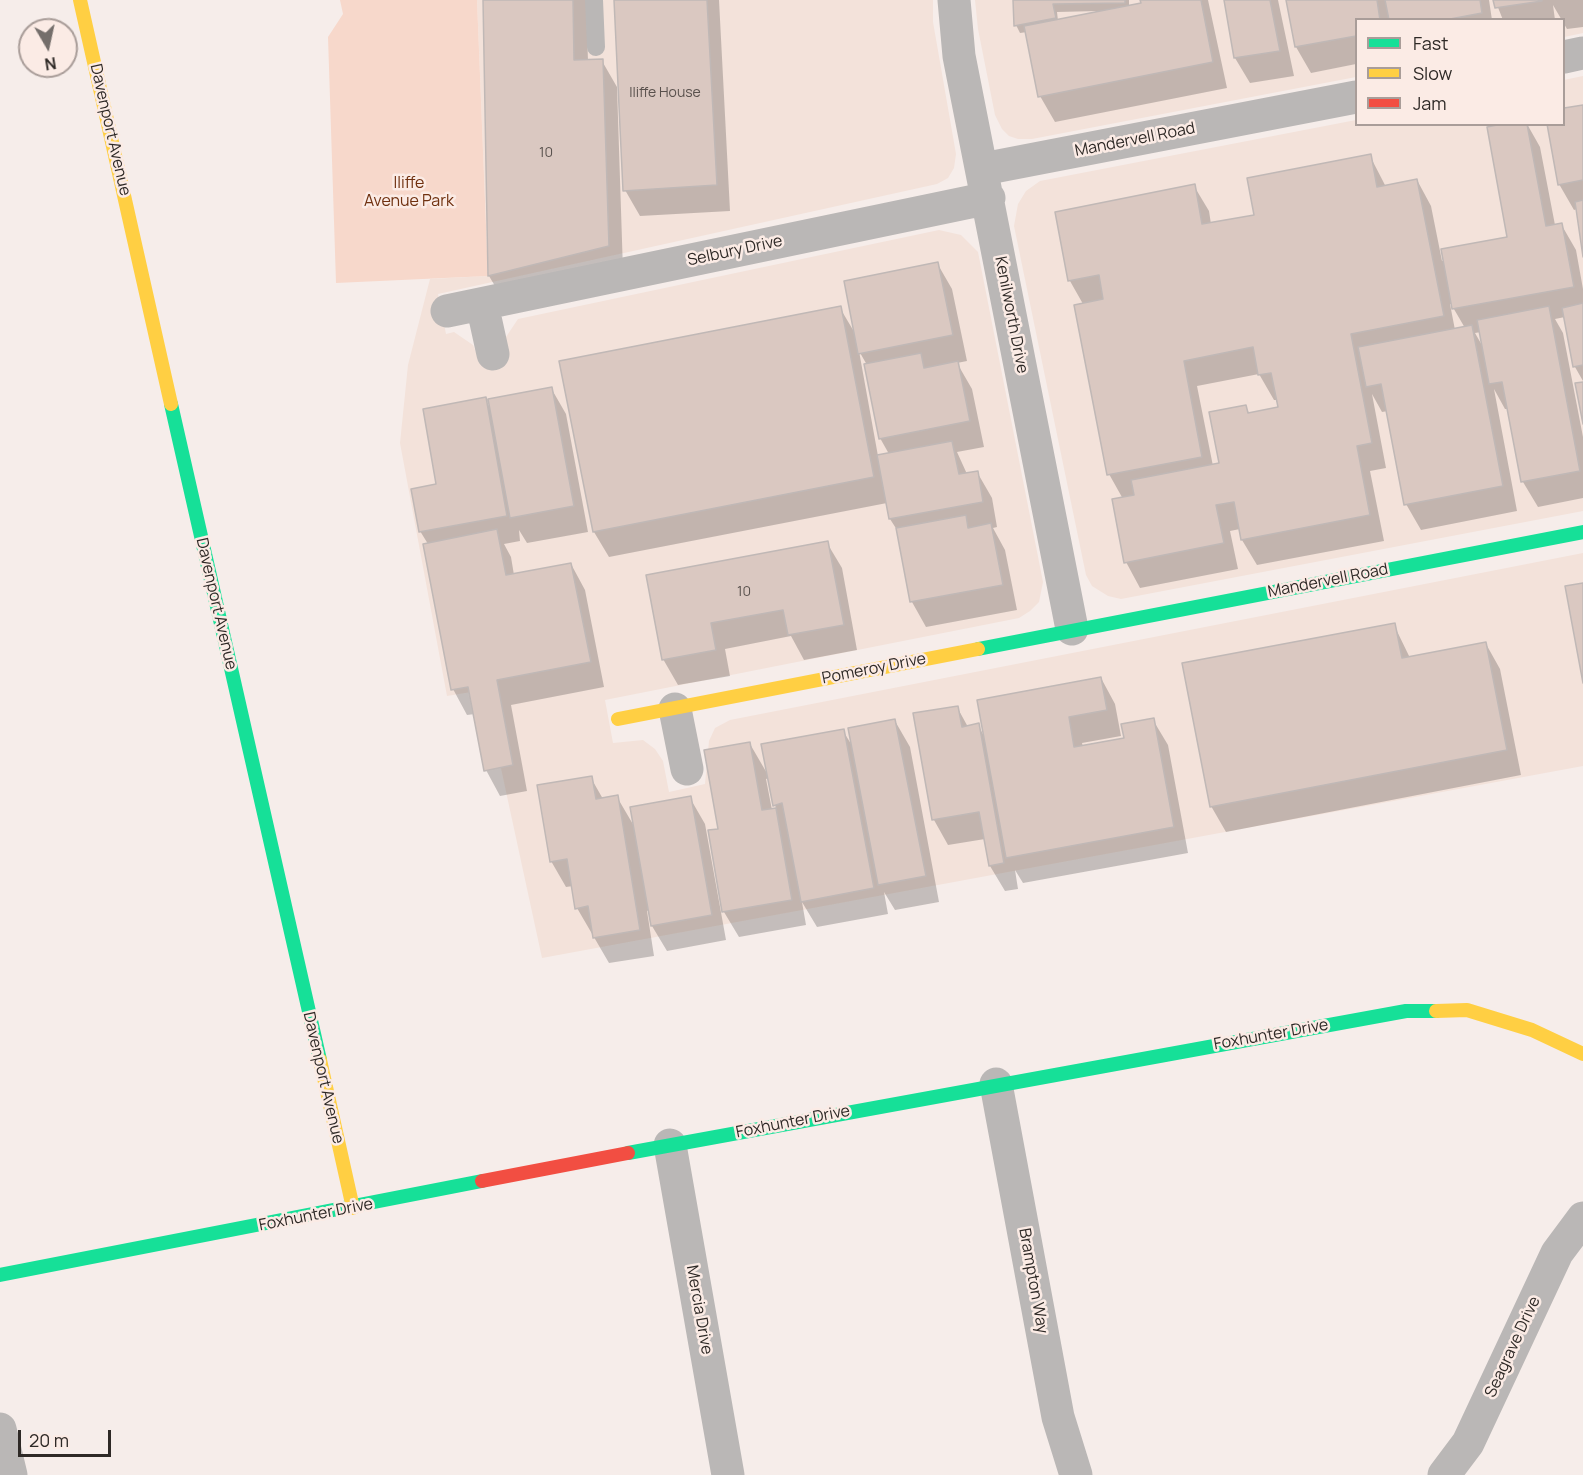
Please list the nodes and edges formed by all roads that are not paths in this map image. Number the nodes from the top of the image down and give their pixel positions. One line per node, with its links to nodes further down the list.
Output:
1 (80, 0): 20 (street, Davenport Avenue)
2 (594, 0): 4 (lane)
3 (954, 0): 8 (street, Kenilworth Drive)
4 (596, 47)
5 (1583, 53): 6 (street)
6 (1565, 57)
7 (1355, 97): 8 (street, Mandervell Road)
8 (986, 184): 9 (street, Selbury Drive); 13 (street, Kenilworth Drive)
9 (482, 304): 10 (street, Selbury Drive); 11 (street)
10 (447, 311)
11 (493, 354)
12 (1583, 532): 13 (street, Mandervell Road)
13 (1072, 629): 14 (street, Pomeroy Drive)
14 (675, 709): 15 (street, Pomeroy Drive); 16 (street)
15 (618, 719)
16 (687, 769)
17 (1583, 1054): 18 (street, Foxhunter Drive)
18 (996, 1084): 19 (street, Foxhunter Drive); 26 (street, Brampton Way)
19 (670, 1145): 20 (street, Foxhunter Drive); 25 (street, Mercia Drive)
20 (353, 1208): 22 (street, Foxhunter Drive)
21 (1583, 1218): 27 (street, Seagrave Drive)
22 (0, 1275)
23 (0, 1429): 24 (street)
24 (11, 1475)
25 (728, 1475)
26 (1076, 1475)
27 (1444, 1475)

